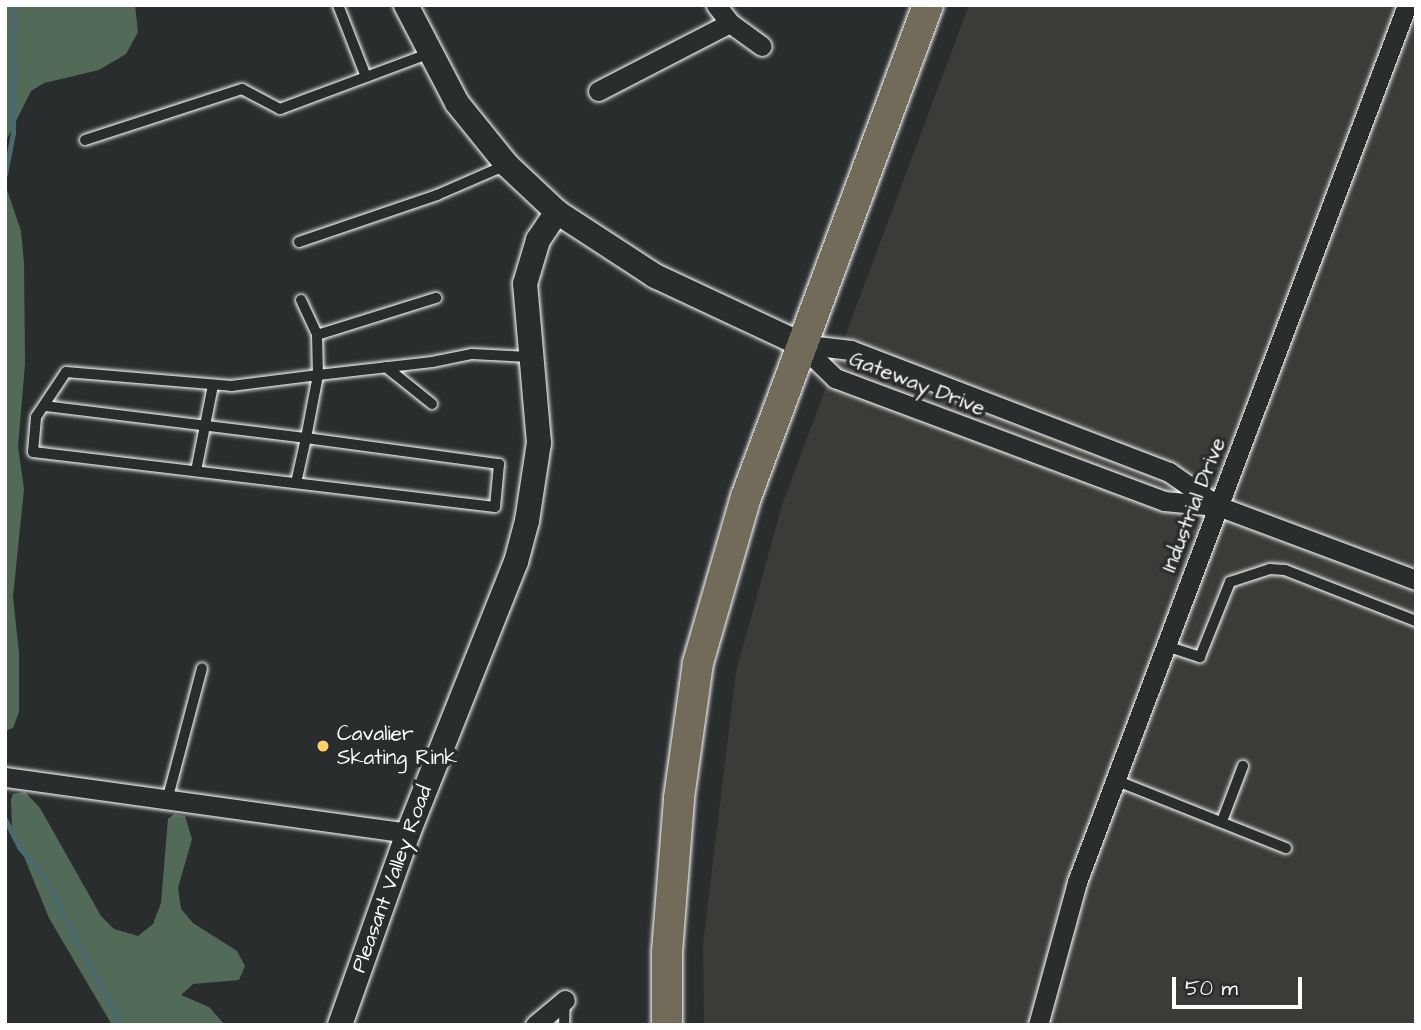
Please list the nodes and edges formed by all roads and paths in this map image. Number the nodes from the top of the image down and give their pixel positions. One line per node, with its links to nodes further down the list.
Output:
1 (338, 5): 9 (lane)
2 (406, 5): 8 (street)
3 (716, 5): 6 (street)
4 (928, 5): 18 (main road)
5 (1407, 5): 29 (street, Industrial Drive)
6 (730, 23): 7 (street); 10 (street)
7 (762, 46)
8 (428, 54): 9 (lane); 12 (street)
9 (366, 77): 11 (lane)
10 (598, 91)
11 (85, 140)
12 (507, 165): 13 (street); 14 (lane)
13 (557, 212): 18 (street); 19 (street, Pleasant Valley Road)
14 (299, 242)
15 (436, 298): 17 (lane)
16 (301, 300): 17 (lane)
17 (317, 335): 21 (lane)
18 (800, 344): 29 (street, Gateway Drive); 29 (street, Gateway Drive); 45 (main road)
19 (530, 357): 20 (lane); 39 (street, Pleasant Valley Road)
20 (386, 367): 21 (lane); 23 (lane)
21 (318, 375): 22 (lane); 26 (lane)
22 (213, 385): 24 (lane); 25 (lane)
23 (432, 404)
24 (45, 406): 25 (lane); 27 (lane)
25 (204, 426): 26 (lane); 27 (lane)
26 (306, 438): 28 (lane); 28 (lane)
27 (196, 471): 28 (lane)
28 (296, 483)
29 (1218, 506): 30 (street, Gateway Drive); 32 (street, Industrial Drive)
30 (1416, 580)
31 (1416, 621): 32 (lane)
32 (1166, 646): 36 (street, Industrial Drive)
33 (202, 668): 37 (lane)
34 (1242, 766): 38 (lane)
35 (5, 777): 37 (street)
36 (1115, 780): 38 (lane); 46 (street, Industrial Drive)
37 (168, 797): 39 (street)
38 (1222, 821): 40 (lane)
39 (408, 833): 42 (street, Pleasant Valley Road)
40 (1286, 848)
41 (565, 1000): 43 (street); 44 (lane)
42 (340, 1025)
43 (535, 1025)
44 (564, 1025)
45 (667, 1025)
46 (1038, 1025)

